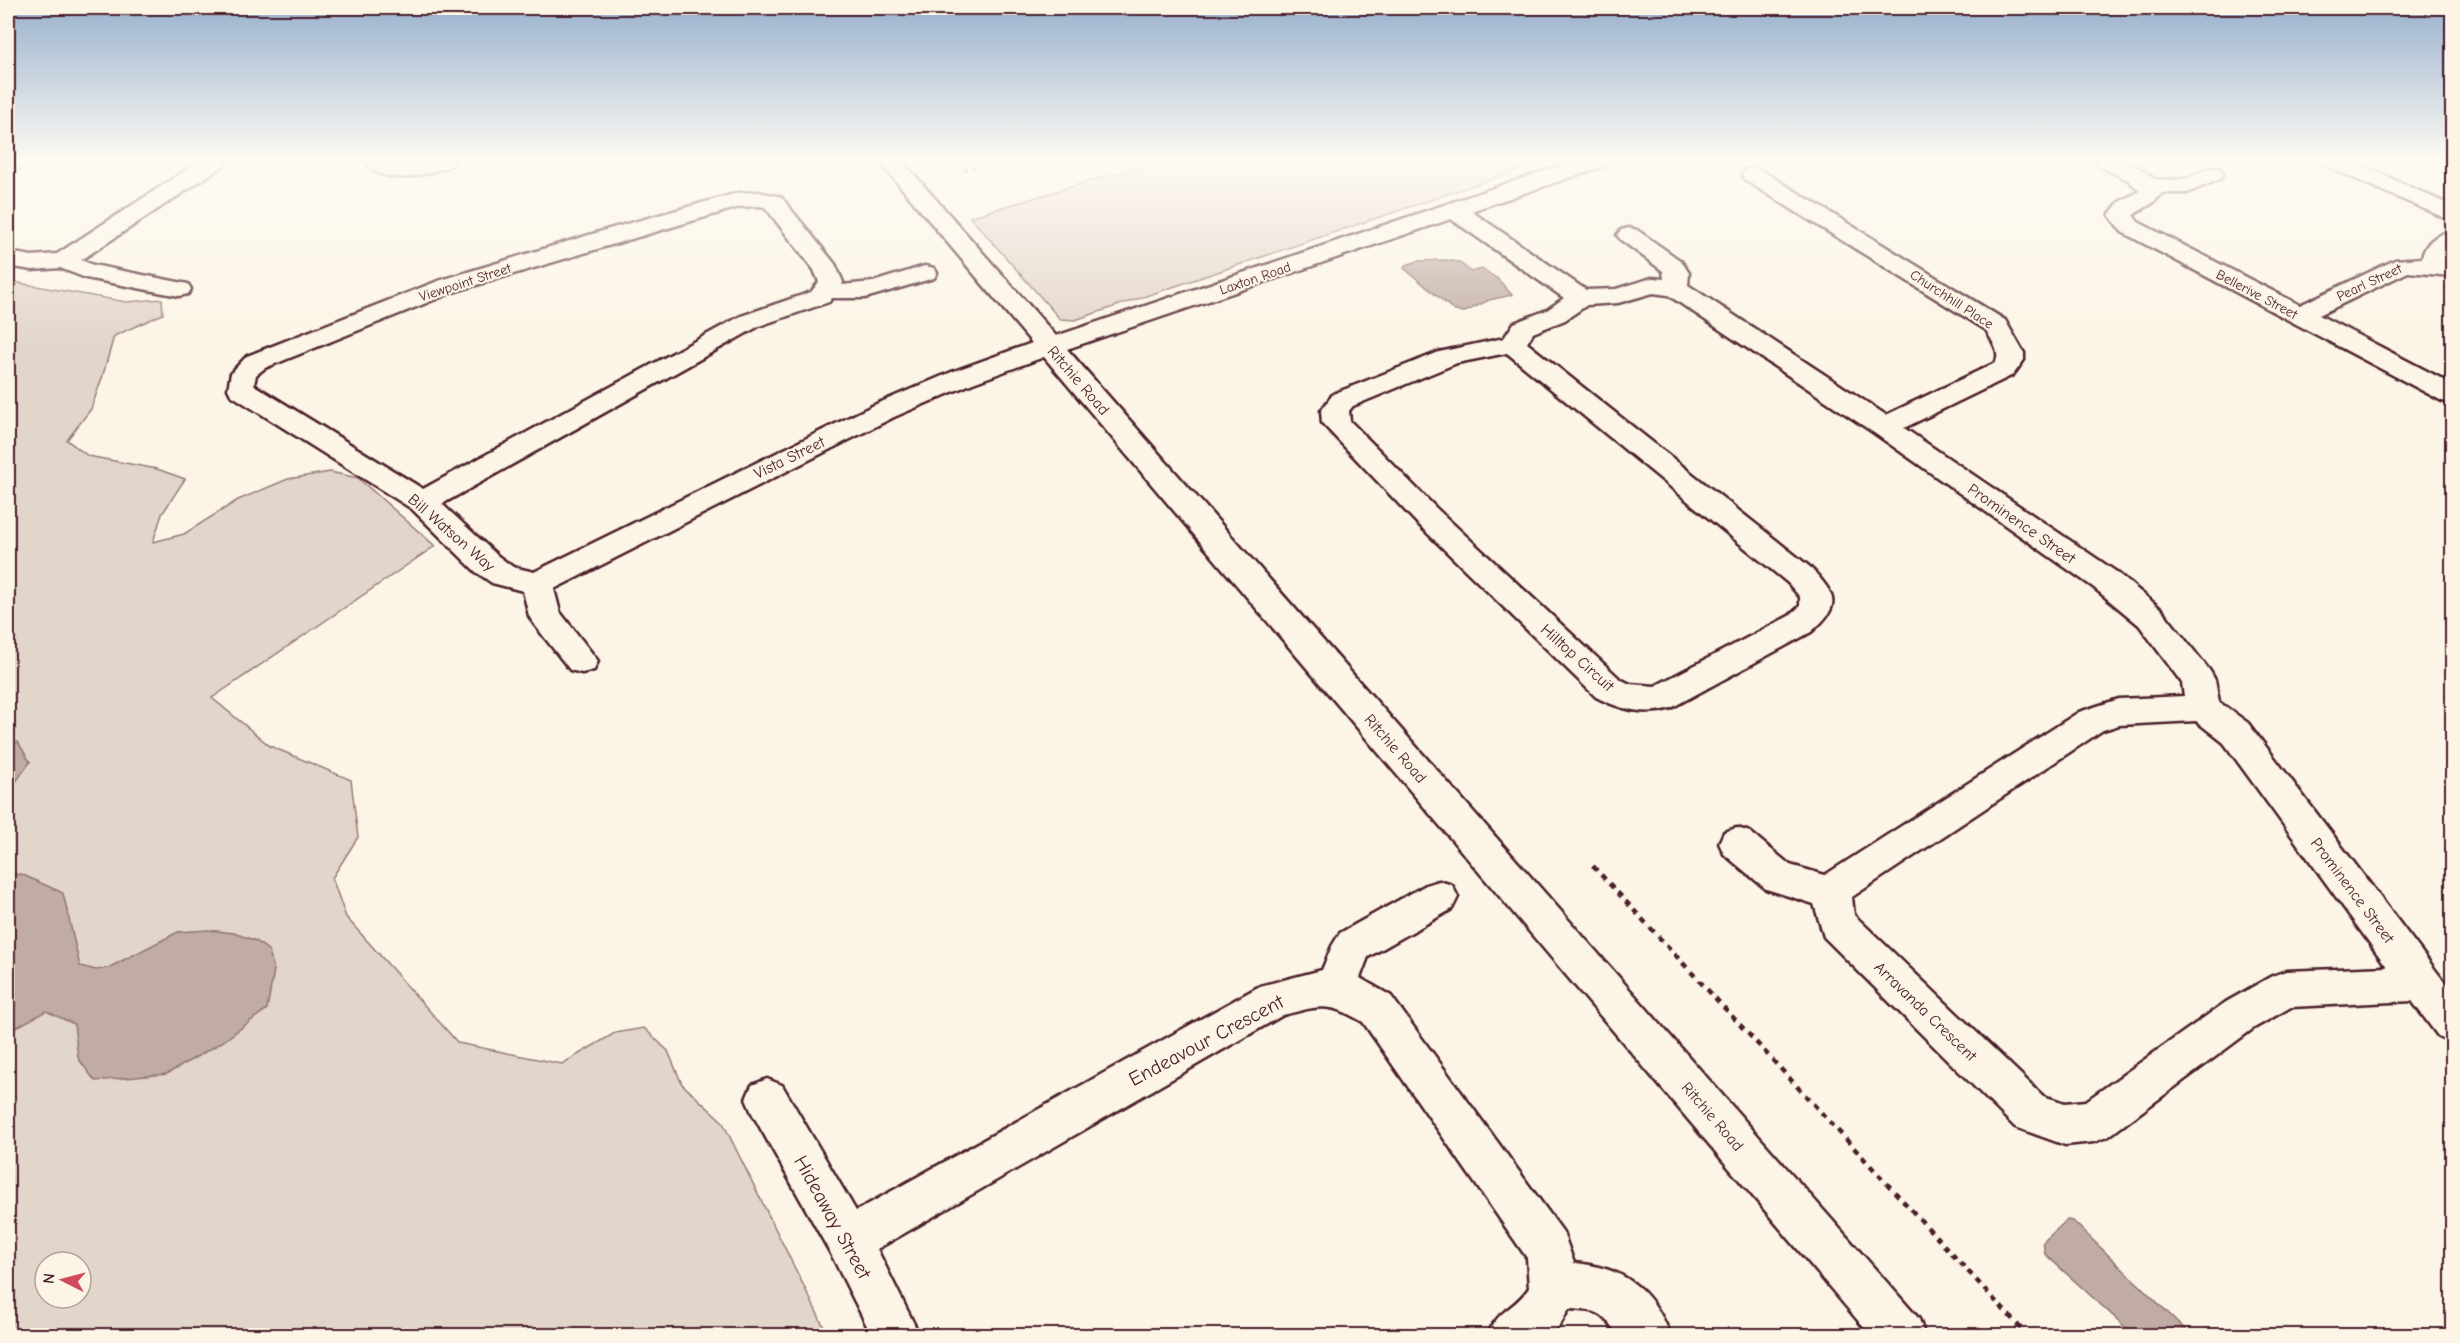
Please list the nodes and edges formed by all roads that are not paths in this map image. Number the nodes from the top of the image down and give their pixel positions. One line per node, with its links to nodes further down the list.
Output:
1 (119, 224): 12 (street)
2 (654, 224): 22 (street, Viewpoint Street)
3 (790, 224): 17 (street, Viewpoint Street)
4 (944, 224): 21 (street, Ritchie Road)
5 (1414, 224): 21 (street, Laxton Road)
6 (1474, 224): 18 (street)
7 (1832, 224): 24 (street, Churchhill Place)
8 (2128, 224): 19 (street, Bellerive Street)
9 (1629, 235): 15 (street)
10 (2452, 238): 13 (street, Pearl Street)
11 (8, 259): 12 (street)
12 (63, 261): 16 (street)
13 (2446, 268): 19 (street, Pearl Street)
14 (925, 273): 17 (street)
15 (1675, 288): 18 (street); 24 (street, Prominence Street)
16 (179, 289)
17 (827, 290): 25 (street)
18 (1581, 298): 20 (street)
19 (2298, 316): 23 (street, Bellerive Street)
20 (1513, 345): 20 (street, Hilltop Circuit)
21 (1049, 346): 26 (street, Vista Street); 41 (street, Ritchie Road)
22 (240, 379): 25 (street, Bill Watson Way)
23 (2452, 395)
24 (1884, 427): 28 (street, Prominence Street)
25 (422, 502): 26 (street, Bill Watson Way)
26 (537, 584): 27 (street)
27 (582, 661)
28 (2203, 708): 30 (street); 32 (street, Prominence Street)
29 (1737, 843): 30 (street)
30 (1833, 893): 32 (street, Arravanda Crescent)
31 (1439, 897): 33 (street)
32 (2421, 983): 34 (street, Prominence Street)
33 (1336, 990): 36 (street, Endeavour Crescent); 37 (street, Endeavour Crescent)
34 (2452, 1023)
35 (767, 1099): 36 (street, Hideaway Street)
36 (848, 1240): 38 (street, Hideaway Street)
37 (1553, 1286): 39 (street); 40 (street)
38 (897, 1335)
39 (1510, 1335)
40 (1648, 1335)
41 (1902, 1335)

